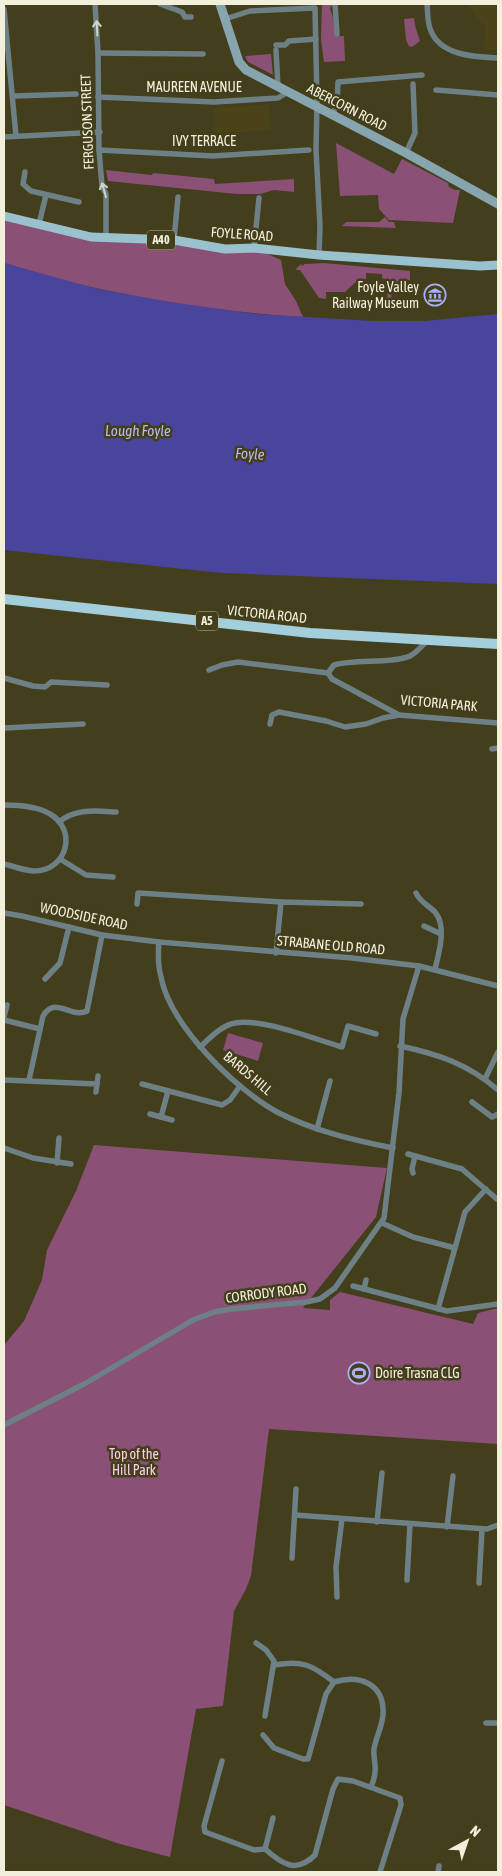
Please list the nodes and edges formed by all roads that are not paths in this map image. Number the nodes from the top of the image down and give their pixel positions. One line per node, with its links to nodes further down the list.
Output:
1 (95, 4): 11 (street, FERGUSON STREET, one-way to 1)
2 (160, 4): 7 (street)
3 (220, 4): 8 (main road, ABERCORN ROAD)
4 (335, 4): 9 (street)
5 (427, 4): 13 (street)
6 (4, 9): 21 (street)
7 (192, 17)
8 (225, 19): 10 (street); 16 (main road, ABERCORN ROAD)
9 (337, 34)
10 (316, 39): 16 (street); 23 (street)
11 (98, 53): 12 (street); 22 (street, FERGUSON STREET)
12 (203, 54)
13 (498, 58)
14 (422, 75): 24 (street)
15 (413, 84): 30 (street)
16 (278, 87): 18 (main road, ABERCORN ROAD)
17 (436, 90): 20 (street)
18 (288, 92): 22 (street, MAUREEN AVENUE); 23 (main road, ABERCORN ROAD)
19 (76, 94): 21 (street)
20 (498, 95)
21 (13, 96): 26 (street)
22 (98, 97): 25 (street, FERGUSON STREET)
23 (316, 107): 24 (main road, ABERCORN ROAD); 42 (street)
24 (332, 115): 30 (main road, ABERCORN ROAD)
25 (100, 132): 26 (street); 28 (street, FERGUSON STREET)
26 (16, 136): 27 (street)
27 (4, 137)
28 (99, 150): 29 (street, IVY TERRACE); 39 (street, FERGUSON STREET, one-way to 28)
29 (309, 150)
30 (406, 153): 36 (main road, ABERCORN ROAD)
31 (25, 172): 32 (street)
32 (46, 195): 35 (street); 38 (street)
33 (178, 198): 40 (street)
34 (259, 198): 41 (street)
35 (79, 202)
36 (498, 204)
37 (4, 216): 38 (main road, FOYLE ROAD / A40)
38 (39, 224): 39 (main road, FOYLE ROAD / A40)
39 (106, 238): 40 (main road, FOYLE ROAD / A40)
40 (174, 240): 41 (main road, FOYLE ROAD / A40)
41 (254, 248): 42 (main road, FOYLE ROAD / A40)
42 (319, 255): 44 (main road, FOYLE ROAD / A40)
43 (498, 265): 44 (main road, FOYLE ROAD / A40)
44 (480, 266): 45 (main road, FOYLE ROAD / A40)
45 (498, 270)
46 (4, 599): 47 (highway, VICTORIA ROAD / A5)
47 (428, 640): 48 (highway, VICTORIA ROAD / A5); 50 (street)
48 (498, 644)
49 (209, 670): 50 (street, VICTORIA PARK)
50 (328, 673): 53 (street, VICTORIA PARK)
51 (4, 678): 52 (street)
52 (107, 685)
53 (398, 715): 54 (street, VICTORIA PARK); 56 (street)
54 (498, 722)
55 (83, 724): 57 (street)
56 (270, 724)
57 (4, 728)
58 (4, 804): 60 (street)
59 (116, 812): 60 (street)
60 (59, 822): 61 (street)
61 (60, 859): 62 (street); 63 (street)
62 (4, 864)
63 (113, 877)
64 (416, 893): 71 (street)
65 (281, 902): 66 (street); 67 (street); 74 (street)
66 (138, 904)
67 (361, 904)
68 (4, 913): 70 (street, WOODSIDE ROAD)
69 (424, 926): 71 (street)
70 (68, 927): 72 (street, WOODSIDE ROAD); 77 (street)
71 (441, 934): 76 (street)
72 (102, 935): 73 (street, WOODSIDE ROAD); 81 (street)
73 (159, 942): 74 (street, STRABANE OLD ROAD); 84 (street, BARDS HILL)
74 (276, 952): 75 (street, STRABANE OLD ROAD)
75 (419, 966): 76 (street, STRABANE OLD ROAD); 83 (street, CORRODY ROAD)
76 (435, 969): 78 (street, STRABANE OLD ROAD)
77 (45, 979)
78 (498, 986)
79 (7, 1005): 80 (street)
80 (4, 1019): 81 (street)
81 (40, 1029): 89 (street)
82 (376, 1034): 84 (street)
83 (400, 1046): 87 (street); 105 (street, CORRODY ROAD)
84 (200, 1047): 93 (street, BARDS HILL)
85 (498, 1052): 87 (street)
86 (98, 1076): 91 (street)
87 (485, 1079): 94 (street)
88 (4, 1080): 89 (street)
89 (29, 1080): 91 (street)
90 (330, 1080): 102 (street)
91 (97, 1084): 96 (street)
92 (142, 1084): 95 (street)
93 (240, 1086): 95 (street); 102 (street, BARDS HILL)
94 (498, 1090)
95 (168, 1091): 100 (street)
96 (96, 1092)
97 (472, 1102): 99 (street)
98 (150, 1114): 100 (street)
99 (498, 1114)
100 (161, 1117): 101 (street)
101 (172, 1120)
102 (317, 1129): 105 (street, BARDS HILL)
103 (58, 1138): 108 (street)
104 (4, 1148): 108 (street)
105 (393, 1148): 113 (street, CORRODY ROAD)
106 (408, 1154): 107 (street)
107 (415, 1156): 110 (street); 111 (street)
108 (57, 1163): 109 (street)
109 (71, 1164)
110 (413, 1173)
111 (486, 1189): 112 (street); 114 (street)
112 (498, 1200)
113 (382, 1223): 114 (street); 120 (street, CORRODY ROAD)
114 (455, 1248): 119 (street)
115 (366, 1280): 117 (street)
116 (353, 1286): 117 (street)
117 (364, 1289): 119 (street)
118 (498, 1304): 119 (street)
119 (438, 1309)
120 (4, 1425)
121 (382, 1473): 126 (street)
122 (454, 1476): 129 (street)
123 (296, 1489): 124 (street)
124 (295, 1515): 125 (street); 131 (street)
125 (342, 1519): 126 (street); 134 (street)
126 (377, 1522): 127 (street)
127 (410, 1524): 129 (street); 132 (street)
128 (498, 1524): 130 (street)
129 (447, 1527): 130 (street)
130 (482, 1529): 133 (street)
131 (292, 1558)
132 (407, 1580)
133 (479, 1583)
134 (337, 1597)
135 (256, 1642): 136 (street)
136 (274, 1665): 137 (street); 138 (street)
137 (334, 1682): 141 (street); 143 (street)
138 (265, 1716)
139 (486, 1723): 140 (street)
140 (498, 1723)
141 (263, 1735)
142 (222, 1761): 145 (street)
143 (371, 1787): 145 (street); 146 (street)
144 (273, 1818): 145 (street)
145 (265, 1849)
146 (380, 1872)

